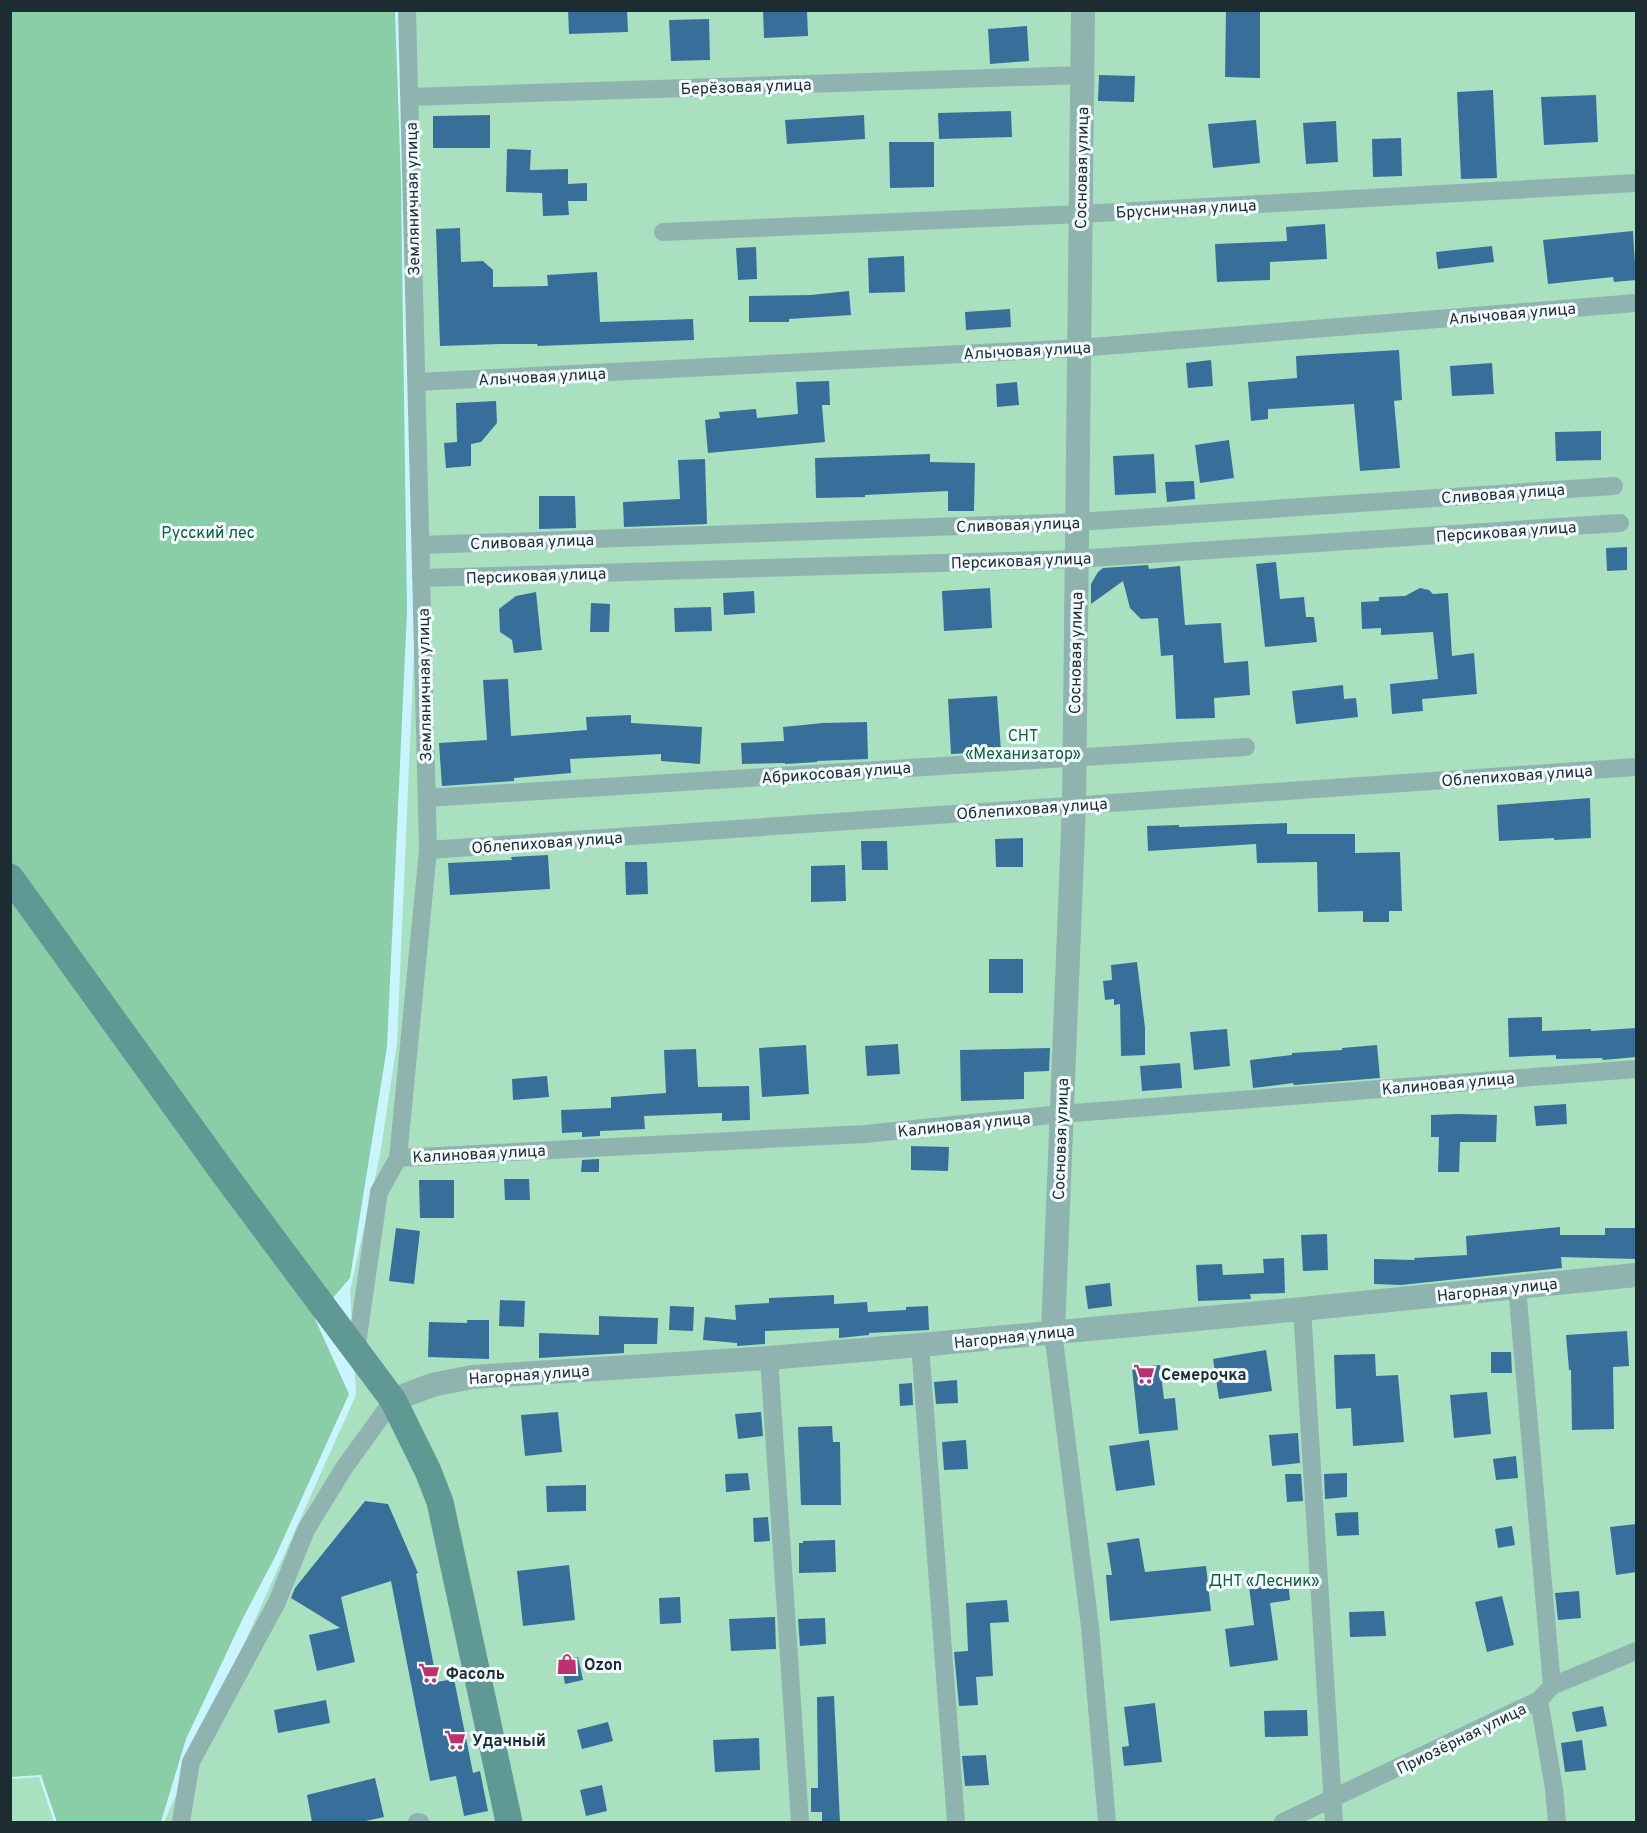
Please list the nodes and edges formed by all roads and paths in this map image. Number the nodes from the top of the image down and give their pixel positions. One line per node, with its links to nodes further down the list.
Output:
1 (407, 10): 4 (street, Земляничная улица)
2 (1083, 10): 3 (street, Сосновая улица)
3 (1082, 75): 4 (street, Берёзовая улица); 6 (street, Сосновая улица)
4 (410, 97): 10 (street, Земляничная улица)
5 (1636, 183): 6 (street, Брусничная улица)
6 (1081, 214): 7 (street, Брусничная улица); 9 (street, Сосновая улица)
7 (663, 232)
8 (1636, 303): 9 (street, Алычовая улица)
9 (1079, 348): 10 (street, Алычовая улица); 12 (street, Сосновая улица)
10 (417, 382): 14 (street, Земляничная улица)
11 (1614, 486): 12 (street, Сливовая улица)
12 (1077, 522): 14 (street, Сливовая улица); 15 (street, Сосновая улица)
13 (1620, 523): 15 (street, Персиковая улица)
14 (421, 545): 16 (street, Земляничная улица)
15 (1076, 559): 16 (street, Персиковая улица); 18 (street, Сосновая улица)
16 (421, 578): 20 (street, Земляничная улица)
17 (1246, 747): 18 (street, Абрикосовая улица)
18 (1074, 757): 20 (street, Абрикосовая улица); 21 (street, Сосновая улица)
19 (1636, 767): 21 (street, Облепиховая улица)
20 (427, 798): 22 (street, Земляничная улица)
21 (1074, 806): 22 (street, Облепиховая улица); 25 (street, Сосновая улица)
22 (428, 850): 26 (street, Земляничная улица)
23 (10, 877): 32 (main road)
24 (1636, 1069): 25 (street, Калиновая улица)
25 (1061, 1114): 26 (street, Калиновая улица); 30 (street, Сосновая улица)
26 (398, 1158): 32 (street, Земляничная улица)
27 (1636, 1275): 28 (street, Нагорная улица)
28 (1517, 1287): 29 (street, Нагорная улица); 36 (street)
29 (1302, 1309): 30 (street, Нагорная улица); 38 (street)
30 (1053, 1332): 31 (street, Нагорная улица); 43 (street)
31 (920, 1345): 33 (street, Нагорная улица); 42 (street)
32 (356, 1351): 34 (main road)
33 (769, 1358): 34 (street, Нагорная улица); 41 (street)
34 (393, 1400): 39 (street); 40 (main road)
35 (1636, 1651): 36 (street, Приозёрная улица)
36 (1552, 1686): 37 (street, Приозёрная улица)
37 (1539, 1700): 38 (street, Приозёрная улица); 46 (street)
38 (1332, 1800): 44 (street, Приозёрная улица); 45 (street)
39 (180, 1822)
40 (509, 1822)
41 (800, 1822)
42 (956, 1822)
43 (1107, 1822)
44 (1283, 1822)
45 (1334, 1822)
46 (1557, 1822)

